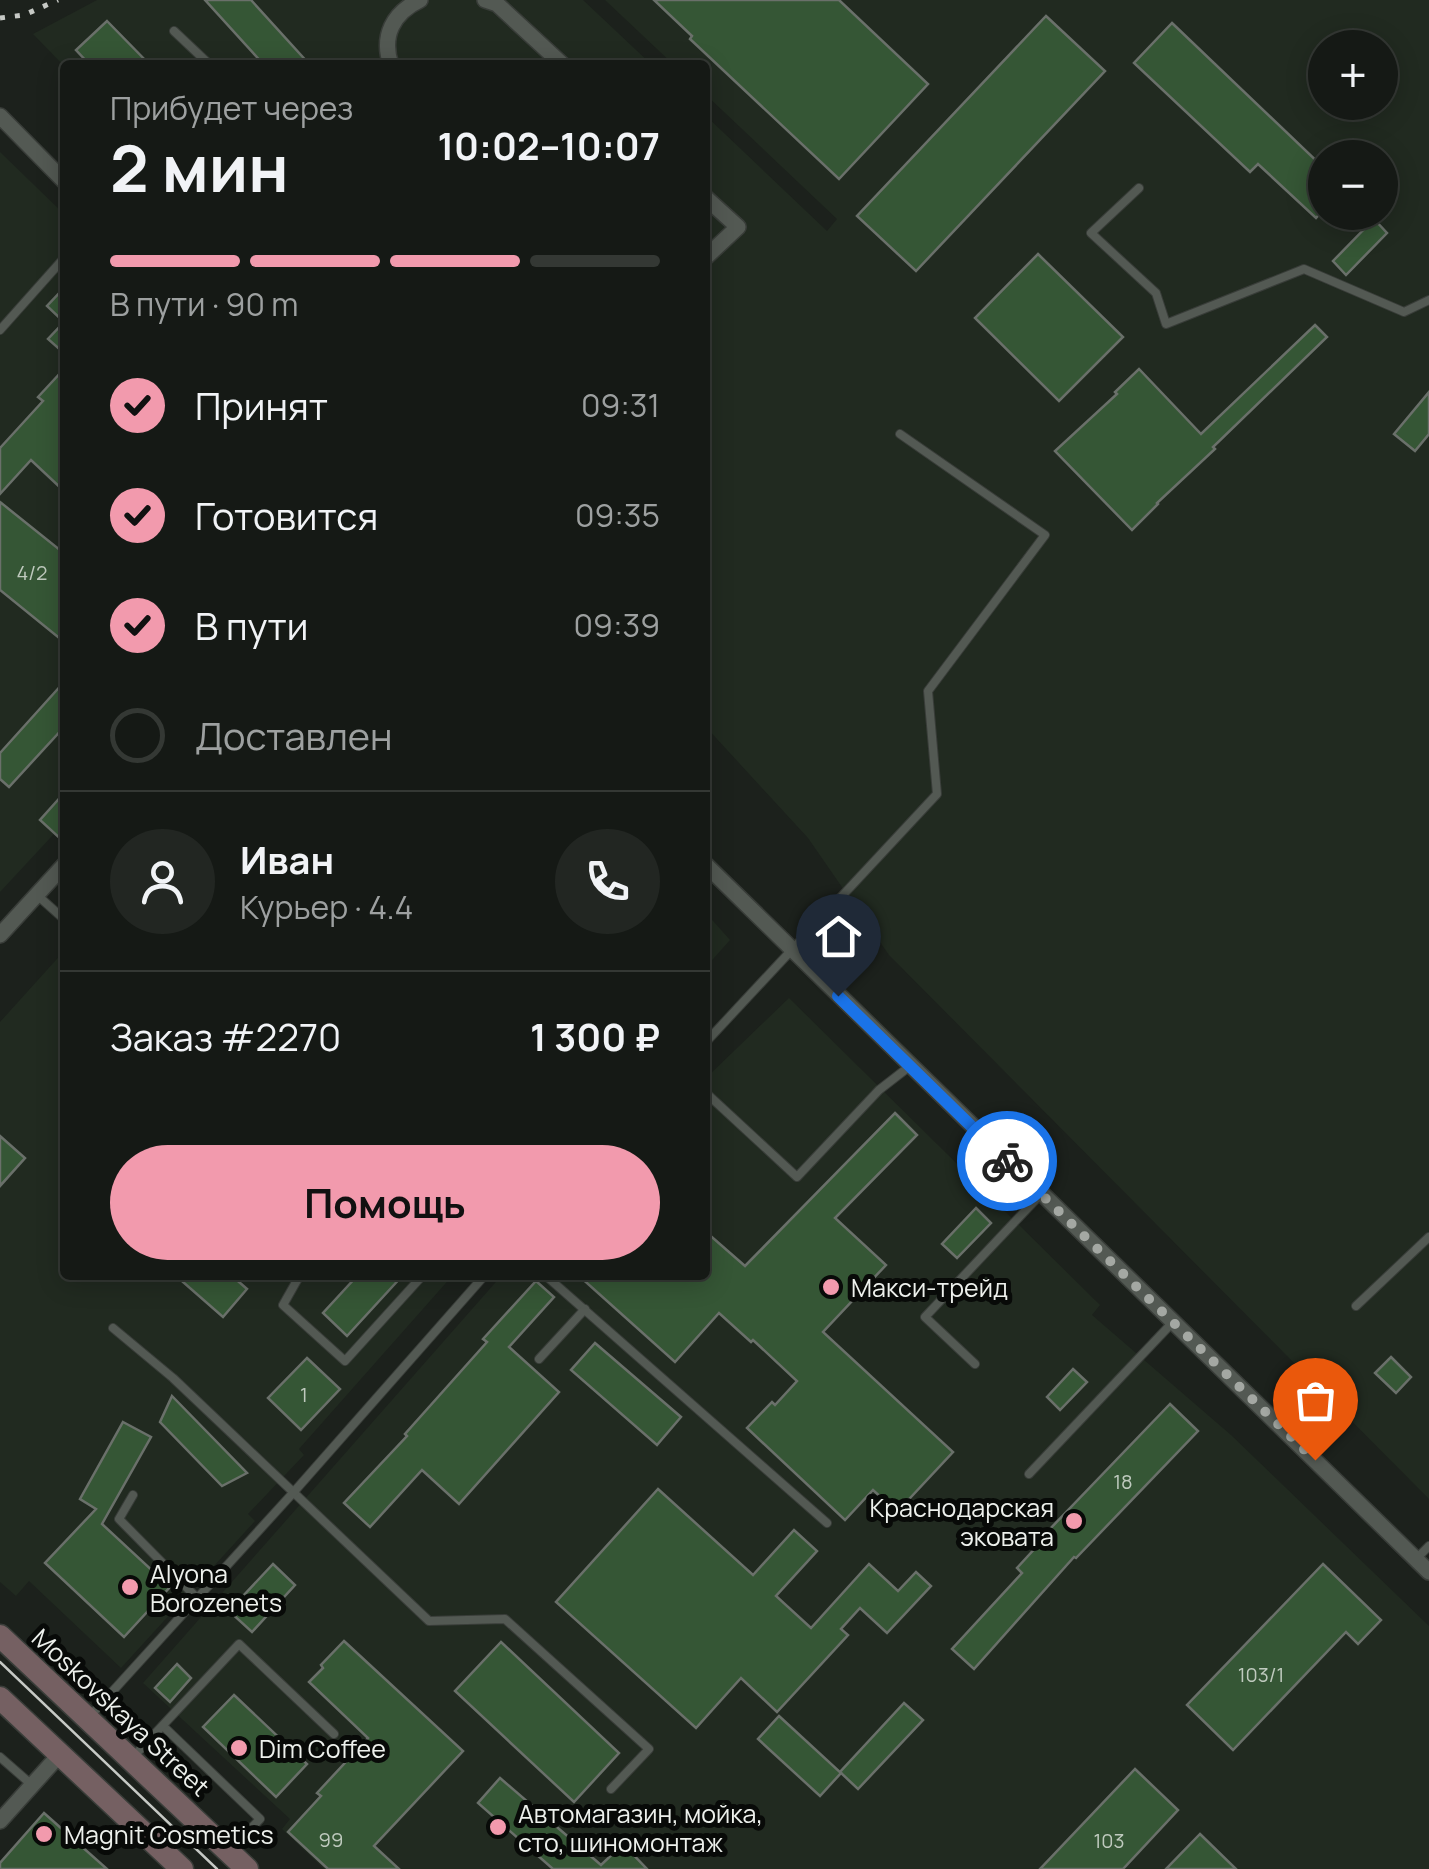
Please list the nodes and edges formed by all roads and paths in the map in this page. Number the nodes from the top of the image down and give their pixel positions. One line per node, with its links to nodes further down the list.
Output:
1 (420, 0): 5 (street)
2 (485, 0): 6 (street)
3 (174, 31): 4 (lane)
4 (205, 60)
5 (389, 60)
6 (558, 60)
7 (0, 116): 8 (street)
8 (60, 177)
9 (1139, 188): 13 (lane)
10 (710, 202): 11 (street)
11 (710, 253)
12 (60, 262): 14 (lane)
13 (1429, 300)
14 (0, 330)
15 (900, 434): 21 (lane)
16 (60, 869): 18 (street)
17 (710, 869): 21 (street)
18 (36, 895): 19 (lane); 20 (street)
19 (60, 916)
20 (0, 934)
21 (790, 949): 22 (lane); 23 (street)
22 (710, 1037)
23 (910, 1066): 24 (lane); 25 (street)
24 (710, 1097)
25 (1041, 1194): 33 (street); 36 (lane)
26 (1429, 1236): 31 (lane)
27 (297, 1280): 28 (lane)
28 (418, 1280)
29 (480, 1280): 38 (lane)
30 (551, 1280): 32 (lane)
31 (1356, 1306)
32 (585, 1309): 35 (lane); 40 (lane)
33 (1172, 1322): 37 (lane); 42 (street)
34 (112, 1328): 38 (lane)
35 (540, 1359)
36 (975, 1364)
37 (1029, 1474)
38 (292, 1494): 44 (lane); 54 (lane)
39 (133, 1495): 44 (lane)
40 (827, 1523)
41 (1429, 1546): 42 (lane)
42 (1416, 1558): 43 (street)
43 (1429, 1572)
44 (197, 1598): 47 (lane)
45 (0, 1636): 47 (street, Moskovskaya Street)
46 (0, 1698): 50 (street)
47 (88, 1718): 52 (street, Moskovskaya Street)
48 (163, 1726): 49 (lane); 52 (lane); 56 (lane)
49 (334, 1734)
50 (61, 1754): 53 (street); 57 (street)
51 (0, 1757): 53 (lane)
52 (131, 1759): 56 (street, Moskovskaya Street)
53 (32, 1786): 55 (street)
54 (611, 1789)
55 (0, 1821)
56 (229, 1851): 58 (street, Moskovskaya Street)
57 (182, 1869)
58 (247, 1869)

